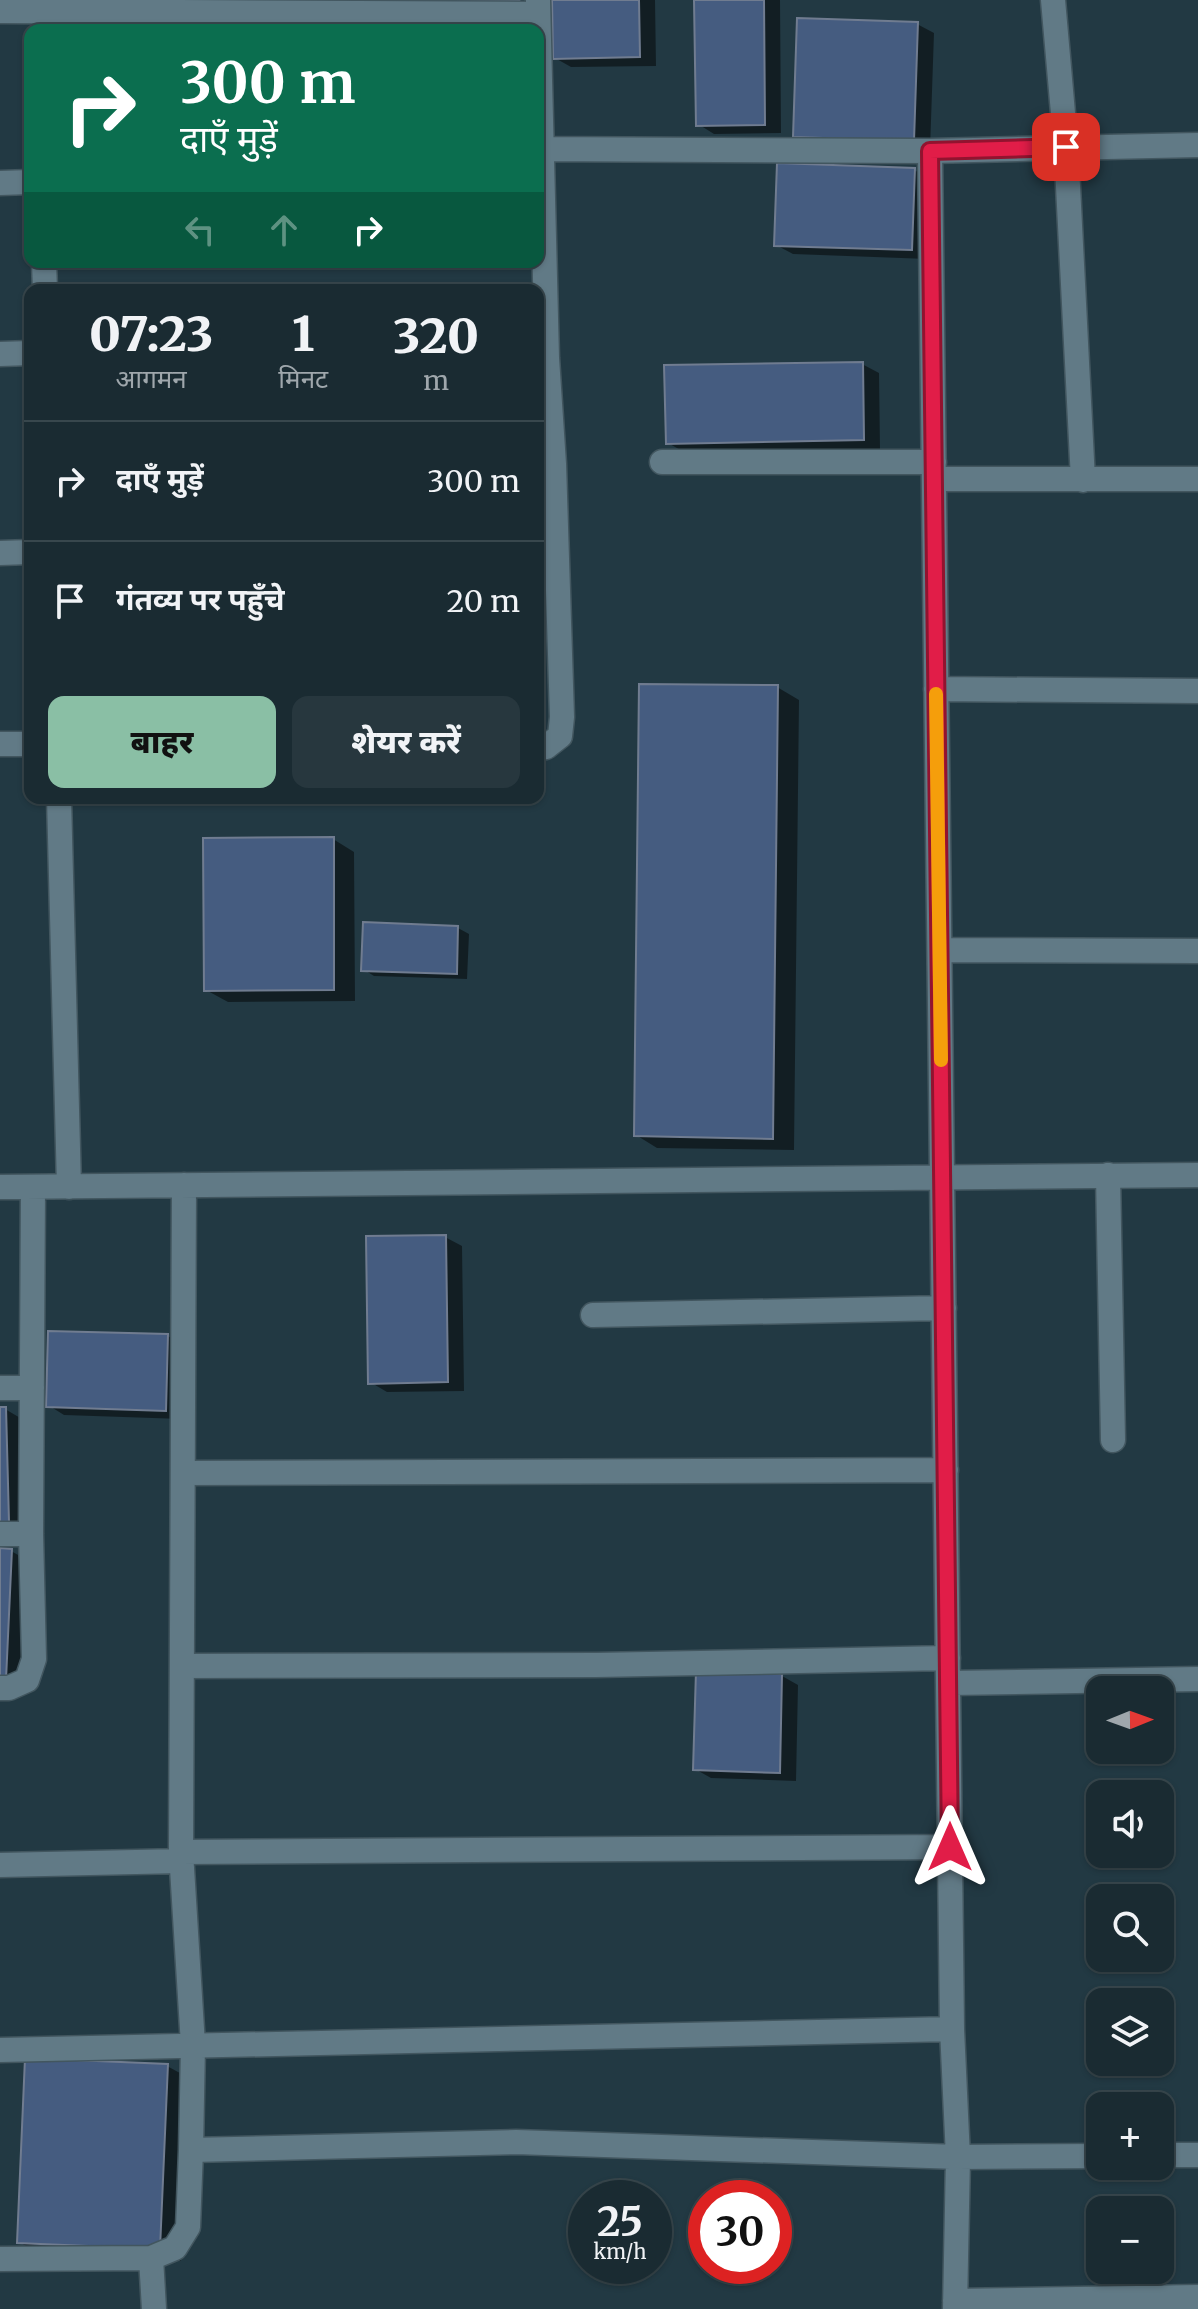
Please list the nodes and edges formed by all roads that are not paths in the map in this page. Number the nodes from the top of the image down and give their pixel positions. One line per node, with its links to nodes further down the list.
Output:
1 (1053, 0): 6 (street)
2 (538, 7): 4 (street)
3 (0, 11): 4 (street)
4 (37, 14)
5 (1198, 145): 6 (street)
6 (1066, 147): 8 (street); 17 (street)
7 (544, 149): 8 (street)
8 (930, 151): 15 (street)
9 (24, 182): 10 (street)
10 (0, 183)
11 (24, 353): 12 (street)
12 (0, 354)
13 (544, 397): 20 (street)
14 (662, 462): 15 (street)
15 (934, 470): 17 (street); 21 (street)
16 (1198, 479): 17 (street)
17 (1083, 480)
18 (24, 552): 19 (street)
19 (0, 553)
20 (548, 555): 25 (street)
21 (936, 689): 22 (street); 27 (street)
22 (1198, 691)
23 (0, 744): 24 (street)
24 (24, 744)
25 (544, 747)
26 (59, 804): 35 (street)
27 (940, 950): 28 (street); 31 (street)
28 (1198, 951)
29 (1108, 1175): 30 (street); 31 (street); 40 (street)
30 (1198, 1175)
31 (942, 1177): 32 (street); 36 (street)
32 (184, 1185): 35 (street); 42 (street)
33 (0, 1187): 34 (street)
34 (33, 1187): 35 (street); 39 (street)
35 (69, 1187)
36 (944, 1308): 37 (street); 41 (street)
37 (593, 1315)
38 (0, 1388): 39 (street)
39 (32, 1388): 44 (street)
40 (1113, 1440)
41 (946, 1470): 42 (street); 45 (street)
42 (183, 1473): 46 (street)
43 (0, 1534): 44 (street)
44 (31, 1534): 49 (street)
45 (948, 1658): 46 (street); 48 (street)
46 (182, 1666): 51 (street)
47 (1198, 1679): 48 (street)
48 (950, 1683): 50 (street)
49 (0, 1688)
50 (950, 1847): 51 (street); 53 (street)
51 (181, 1856): 52 (street); 54 (street)
52 (0, 1865)
53 (952, 2029): 54 (street); 60 (street)
54 (193, 2045): 55 (street); 56 (street)
55 (0, 2050)
56 (191, 2150): 60 (street); 61 (street)
57 (1174, 2155): 58 (street)
58 (1198, 2155)
59 (1086, 2156): 60 (street)
60 (958, 2157): 64 (street)
61 (151, 2258): 62 (street); 65 (street)
62 (0, 2259)
63 (1198, 2297): 64 (street)
64 (955, 2305)
65 (154, 2309)

